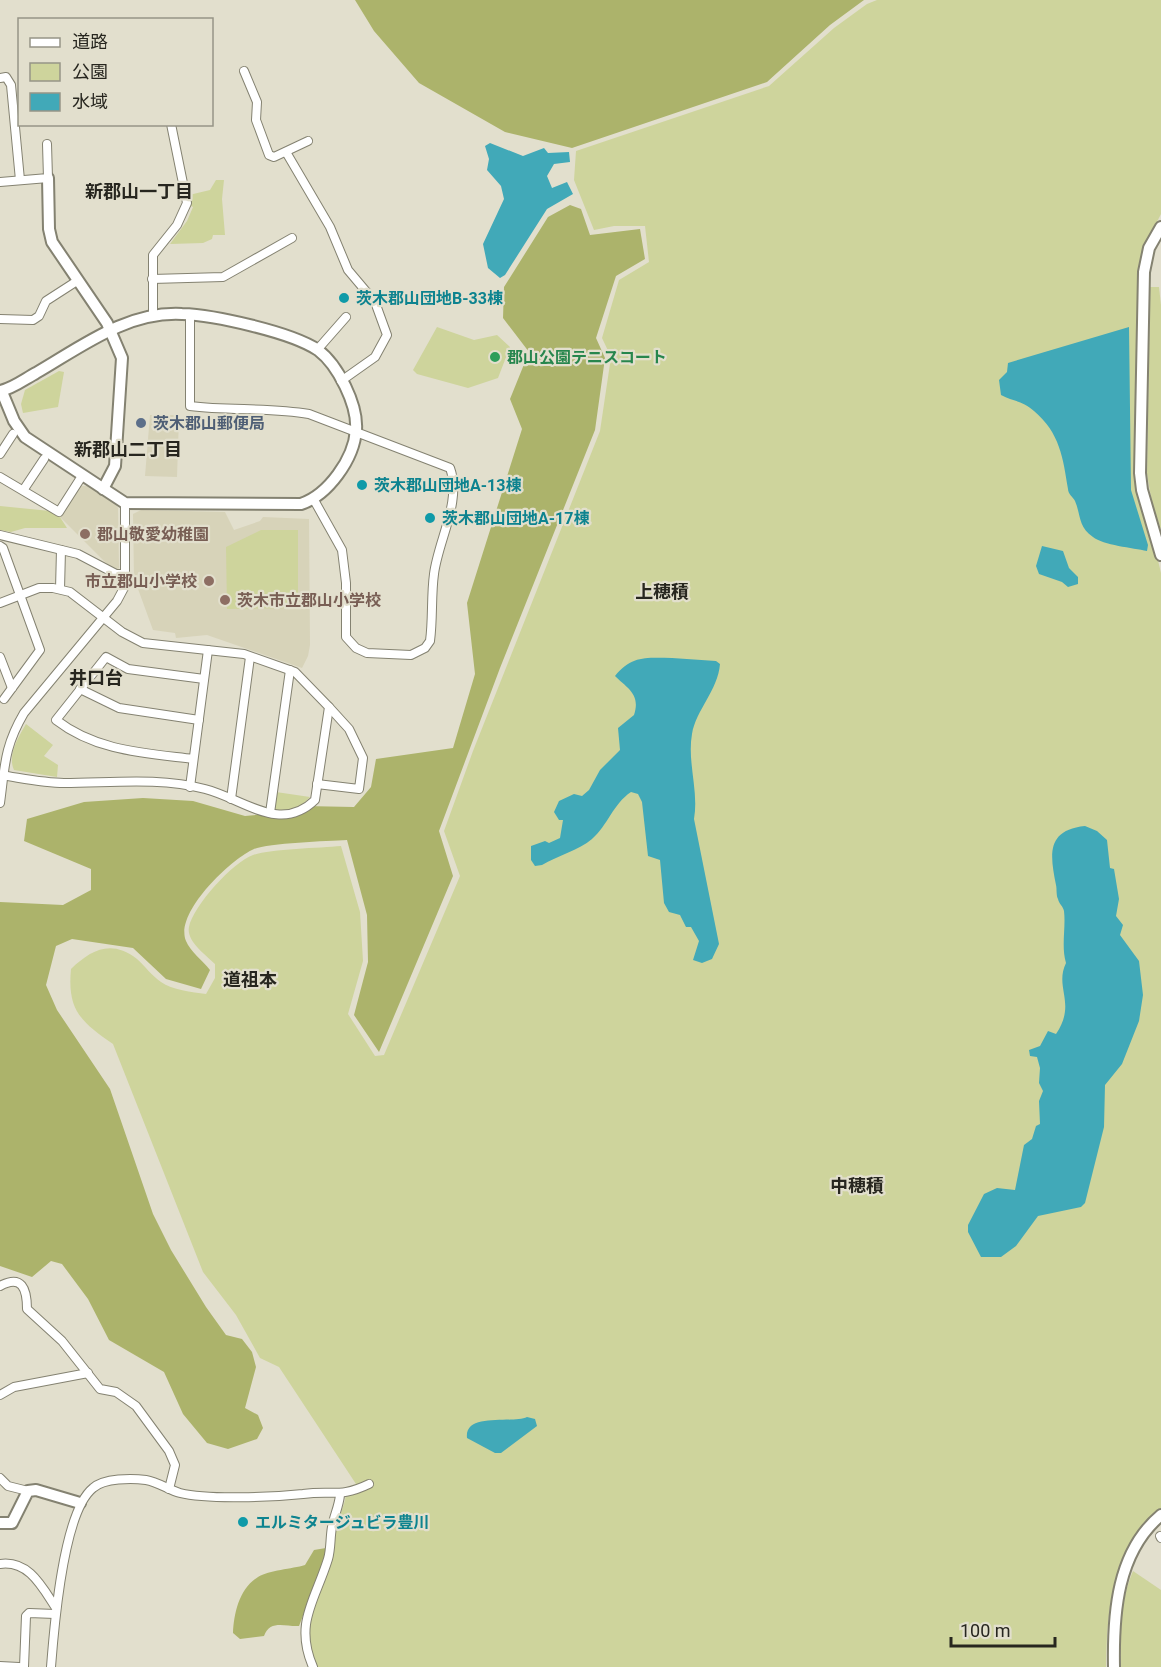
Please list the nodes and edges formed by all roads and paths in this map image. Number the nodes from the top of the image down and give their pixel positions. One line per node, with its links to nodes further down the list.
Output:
1 (244, 71): 6 (street)
2 (0, 78): 8 (street)
3 (171, 126): 12 (street)
4 (308, 141): 6 (street)
5 (47, 144): 7 (street)
6 (285, 152): 20 (street)
7 (48, 178): 8 (street); 13 (street)
8 (20, 180): 9 (street)
9 (0, 182)
10 (1161, 226): 35 (street)
11 (292, 238): 12 (street)
12 (152, 279): 15 (street)
13 (77, 281): 17 (street); 18 (street)
14 (190, 314): 15 (street); 19 (street); 22 (street)
15 (153, 315): 18 (street)
16 (346, 317): 19 (street)
17 (0, 319)
18 (110, 330): 21 (street); 29 (street)
19 (317, 350): 20 (street)
20 (341, 381): 22 (street)
21 (1, 391): 26 (street)
22 (356, 432): 30 (street); 30 (street)
23 (14, 434): 24 (street)
24 (0, 454)
25 (44, 459): 28 (street)
26 (82, 476): 28 (street); 29 (street)
27 (0, 477): 28 (street)
28 (24, 489)
29 (103, 489): 31 (street)
30 (314, 500): 31 (street)
31 (125, 503): 36 (street)
32 (0, 535): 34 (street)
33 (0, 546): 38 (street)
34 (61, 550): 36 (street); 37 (street)
35 (1161, 555)
36 (125, 574): 40 (street)
37 (60, 589): 38 (street); 40 (street)
38 (21, 595): 39 (street); 46 (street)
39 (0, 603)
40 (104, 617): 41 (street); 52 (street)
41 (208, 650): 43 (street); 45 (street)
42 (0, 657): 46 (street)
43 (250, 657): 44 (street); 55 (street)
44 (290, 670): 49 (street); 57 (street)
45 (204, 679): 47 (street); 50 (street)
46 (12, 688): 48 (street)
47 (80, 689): 50 (street); 51 (street)
48 (3, 699)
49 (329, 707): 53 (street); 53 (street)
50 (199, 720): 51 (street)
51 (193, 759): 54 (street)
52 (2, 775): 54 (street); 56 (street)
53 (317, 784): 57 (street)
54 (190, 787): 55 (street)
55 (231, 798): 57 (street)
56 (0, 803)
57 (270, 813)
58 (0, 1286): 59 (street)
59 (88, 1373): 60 (street); 63 (street)
60 (0, 1395)
61 (0, 1478): 64 (street)
62 (369, 1484): 65 (street)
63 (169, 1489): 65 (street); 66 (street)
64 (28, 1491): 66 (street); 68 (street)
65 (340, 1495): 75 (street)
66 (80, 1503): 70 (street)
67 (1161, 1515): 76 (street)
68 (2, 1526)
69 (0, 1564): 70 (street)
70 (56, 1611): 73 (street); 74 (street)
71 (0, 1666): 72 (street)
72 (19, 1667)
73 (24, 1667)
74 (51, 1667)
75 (313, 1667)
76 (1114, 1667)

